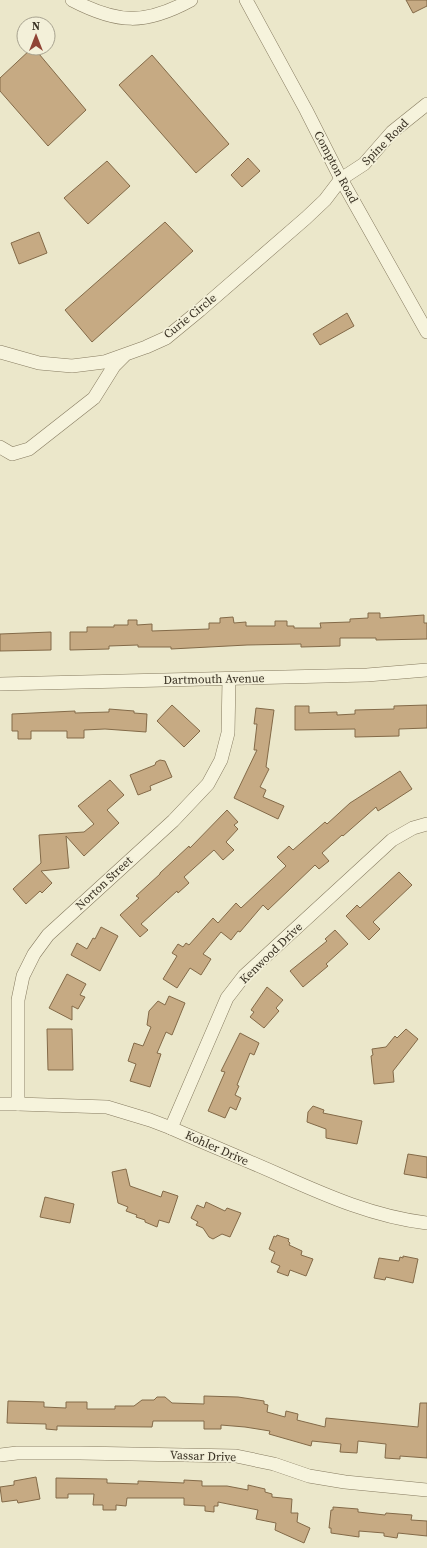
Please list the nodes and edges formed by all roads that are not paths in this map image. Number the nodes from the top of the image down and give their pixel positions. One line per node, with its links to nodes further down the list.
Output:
1 (72, 0): 2 (street)
2 (191, 0)
3 (246, 0): 5 (street, Compton Road)
4 (427, 104): 5 (street, Spine Road)
5 (341, 178): 6 (street, Compton Road); 8 (street, Curie Circle)
6 (427, 332)
7 (0, 352): 8 (street, Curie Circle)
8 (127, 354): 9 (street)
9 (0, 447)
10 (427, 670): 11 (street, Dartmouth Avenue)
11 (229, 679): 12 (street, Dartmouth Avenue); 15 (street, Norton Street)
12 (0, 684)
13 (427, 824): 16 (street, Kenwood Drive)
14 (0, 1104): 15 (street, Kohler Drive)
15 (18, 1104): 16 (street, Kohler Drive)
16 (171, 1128): 17 (street, Kohler Drive)
17 (427, 1223)
18 (0, 1455): 19 (street, Vassar Drive)
19 (427, 1490)

